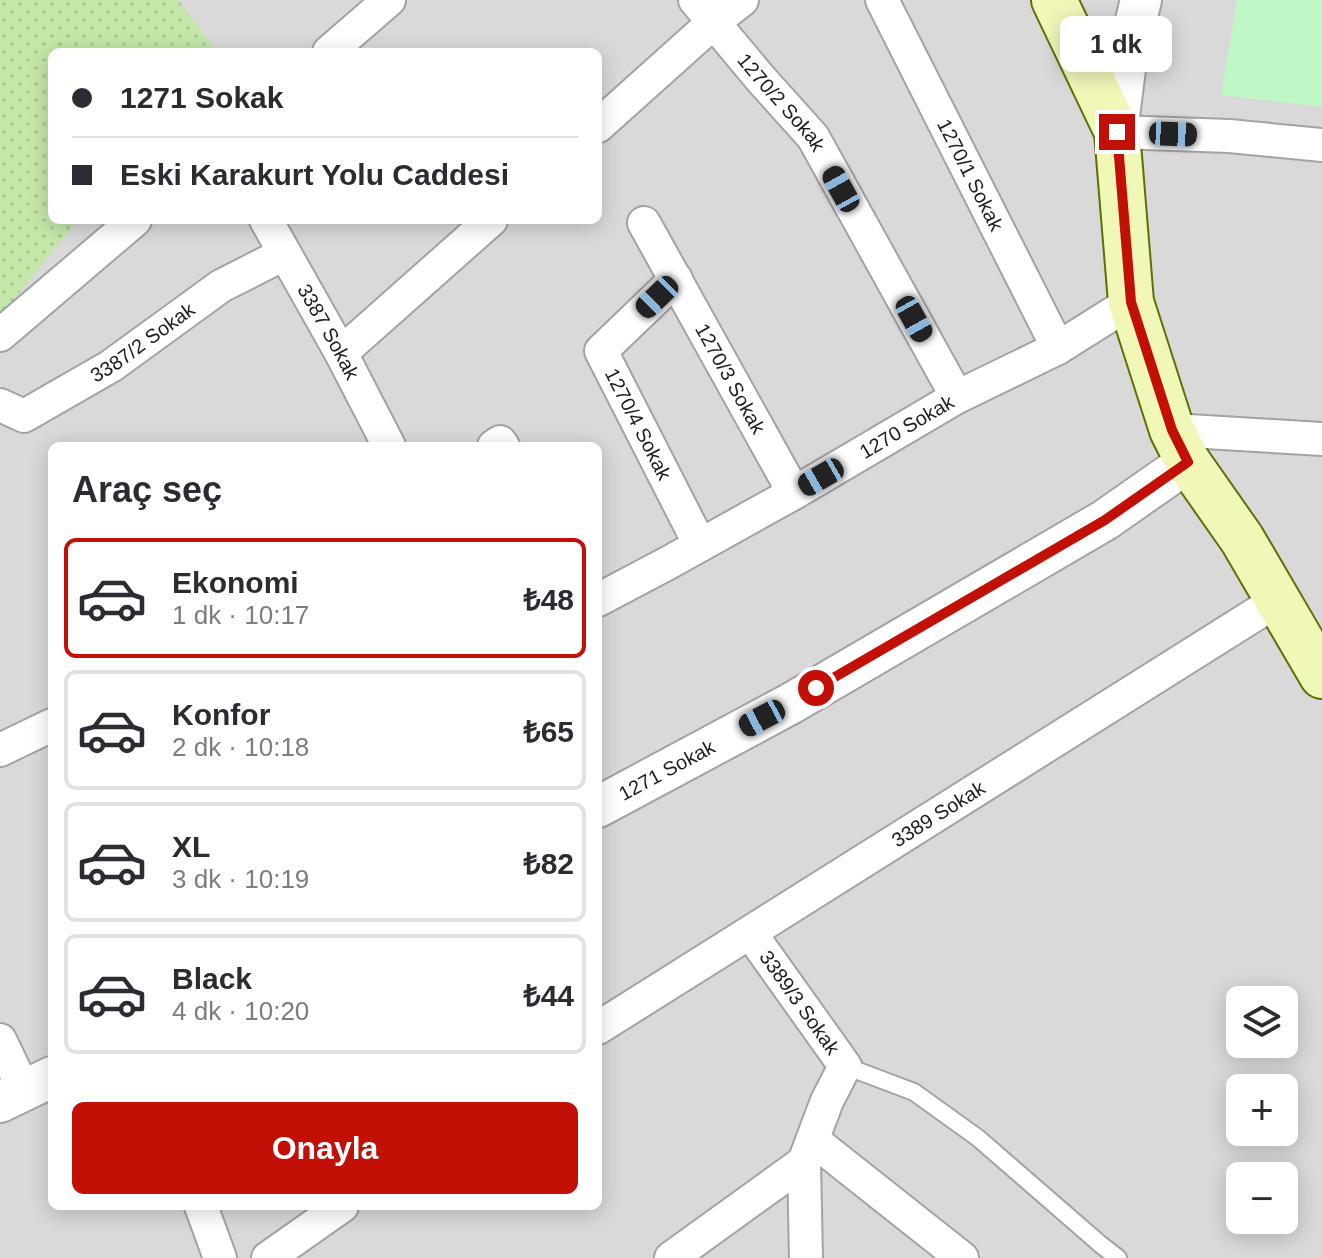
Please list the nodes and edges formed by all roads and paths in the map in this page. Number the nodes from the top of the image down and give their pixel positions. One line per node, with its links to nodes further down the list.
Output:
1 (389, 0): 7 (street)
2 (742, 0): 6 (street)
3 (882, 0): 19 (street, 1270/1 Sokak)
4 (1054, 0): 9 (main road)
5 (1141, 0): 9 (street)
6 (705, 11): 8 (street); 21 (street, 1270/2 Sokak)
7 (334, 48)
8 (602, 122)
9 (1117, 132): 10 (street); 17 (main road)
10 (1322, 145)
11 (644, 223): 16 (street, 1270/3 Sokak)
12 (130, 224): 18 (street)
13 (268, 224): 15 (street, 3387 Sokak)
14 (486, 224): 20 (street)
15 (284, 254): 20 (street, 3387 Sokak); 22 (street, 3387/2 Sokak)
16 (676, 279): 26 (street, 1270/3 Sokak); 27 (street, 1270/4 Sokak)
17 (1131, 302): 19 (street, 1270 Sokak); 25 (main road)
18 (0, 335)
19 (1058, 348): 21 (street, 1270 Sokak)
20 (341, 353): 24 (street, 3387 Sokak)
21 (957, 397): 26 (street, 1270 Sokak)
22 (0, 405)
23 (1322, 439): 25 (street)
24 (387, 442)
25 (1180, 446): 29 (main road); 33 (street, 1271 Sokak)
26 (794, 493): 27 (street, 1270 Sokak)
27 (700, 545): 28 (street, 1270 Sokak)
28 (602, 598)
29 (1278, 600): 30 (main road); 34 (street, 3389 Sokak)
30 (1322, 676)
31 (48, 727): 32 (street)
32 (0, 750)
33 (602, 805)
34 (751, 934): 35 (street, 3389 Sokak); 37 (street, 3389/3 Sokak)
35 (602, 1026)
36 (0, 1040): 38 (street)
37 (845, 1066): 39 (street, 3389/3 Sokak); 47 (lane)
38 (25, 1090)
39 (809, 1151): 44 (street); 45 (street, 3389/3 Sokak); 46 (street)
40 (202, 1210): 42 (street)
41 (336, 1210): 43 (street)
42 (220, 1258)
43 (268, 1258)
44 (671, 1258)
45 (806, 1258)
46 (962, 1258)
47 (1118, 1258)

